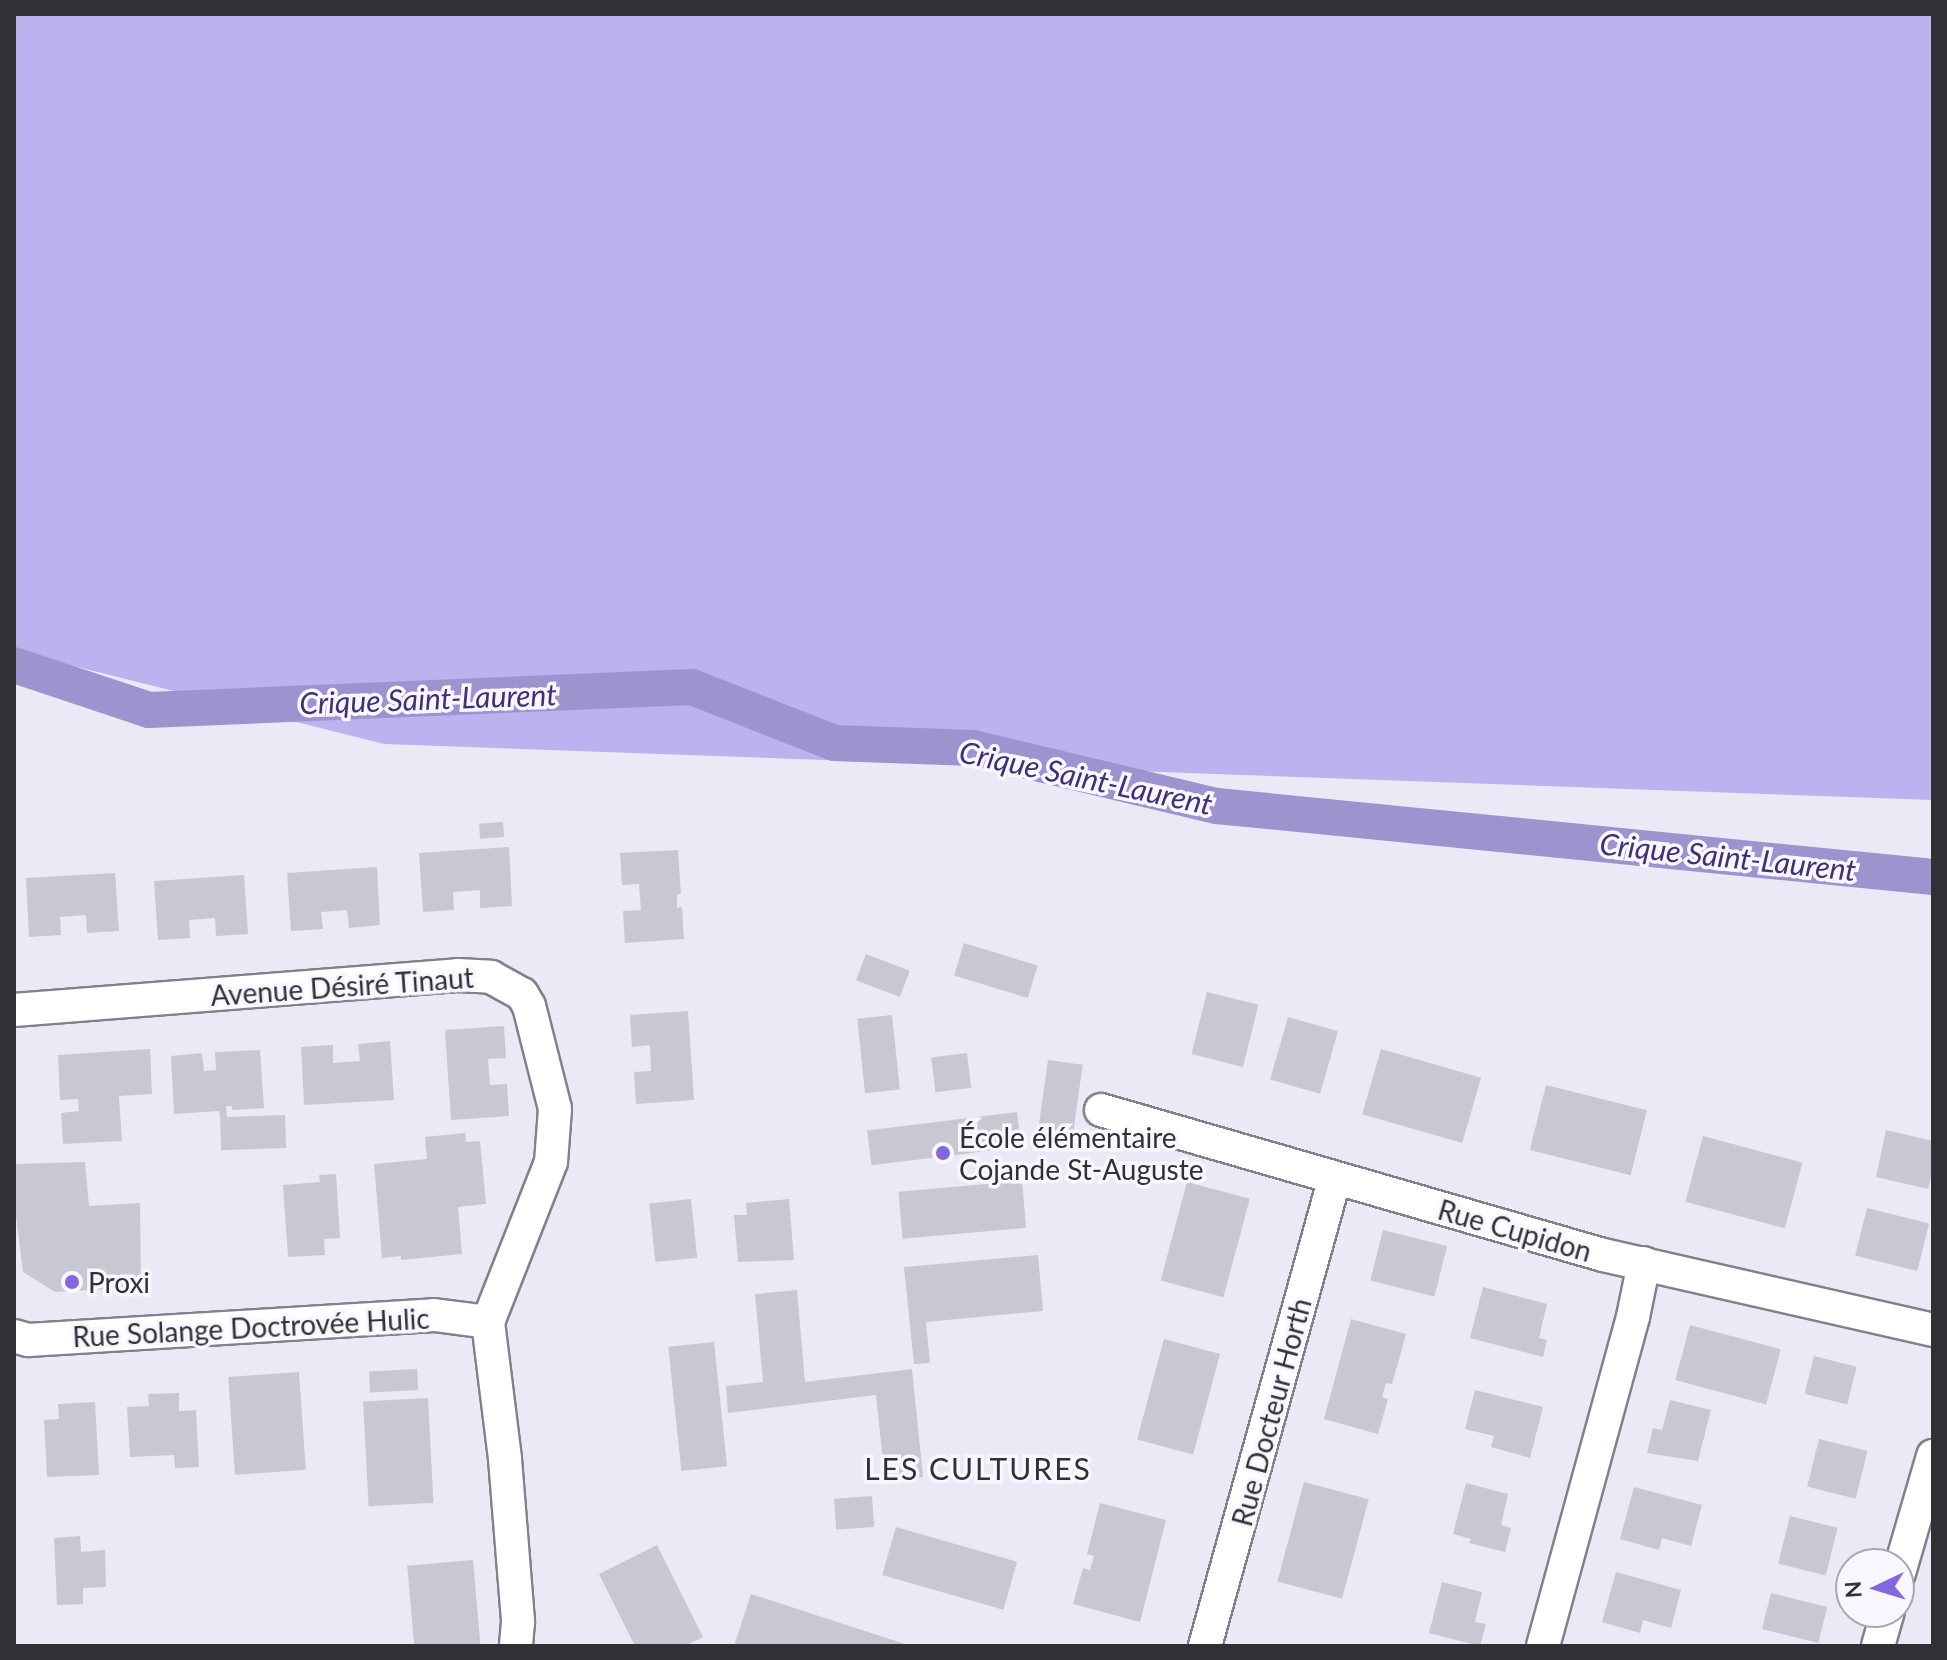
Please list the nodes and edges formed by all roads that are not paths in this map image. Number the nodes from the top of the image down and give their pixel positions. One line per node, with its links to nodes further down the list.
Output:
1 (14, 1010): 5 (street, Avenue Désiré Tinaut)
2 (1101, 1110): 3 (street, Rue Cupidon)
3 (1335, 1178): 4 (street, Rue Cupidon); 11 (street, Rue Docteur Horth)
4 (1644, 1263): 6 (street, Rue Cupidon); 12 (street)
5 (488, 1322): 7 (street, Rue Solange Doctrovée Hulic); 10 (street, Avenue Désiré Tinaut)
6 (1933, 1330)
7 (14, 1336)
8 (1933, 1456): 9 (street)
9 (1906, 1548)
10 (516, 1646)
11 (1205, 1646)
12 (1543, 1646)

